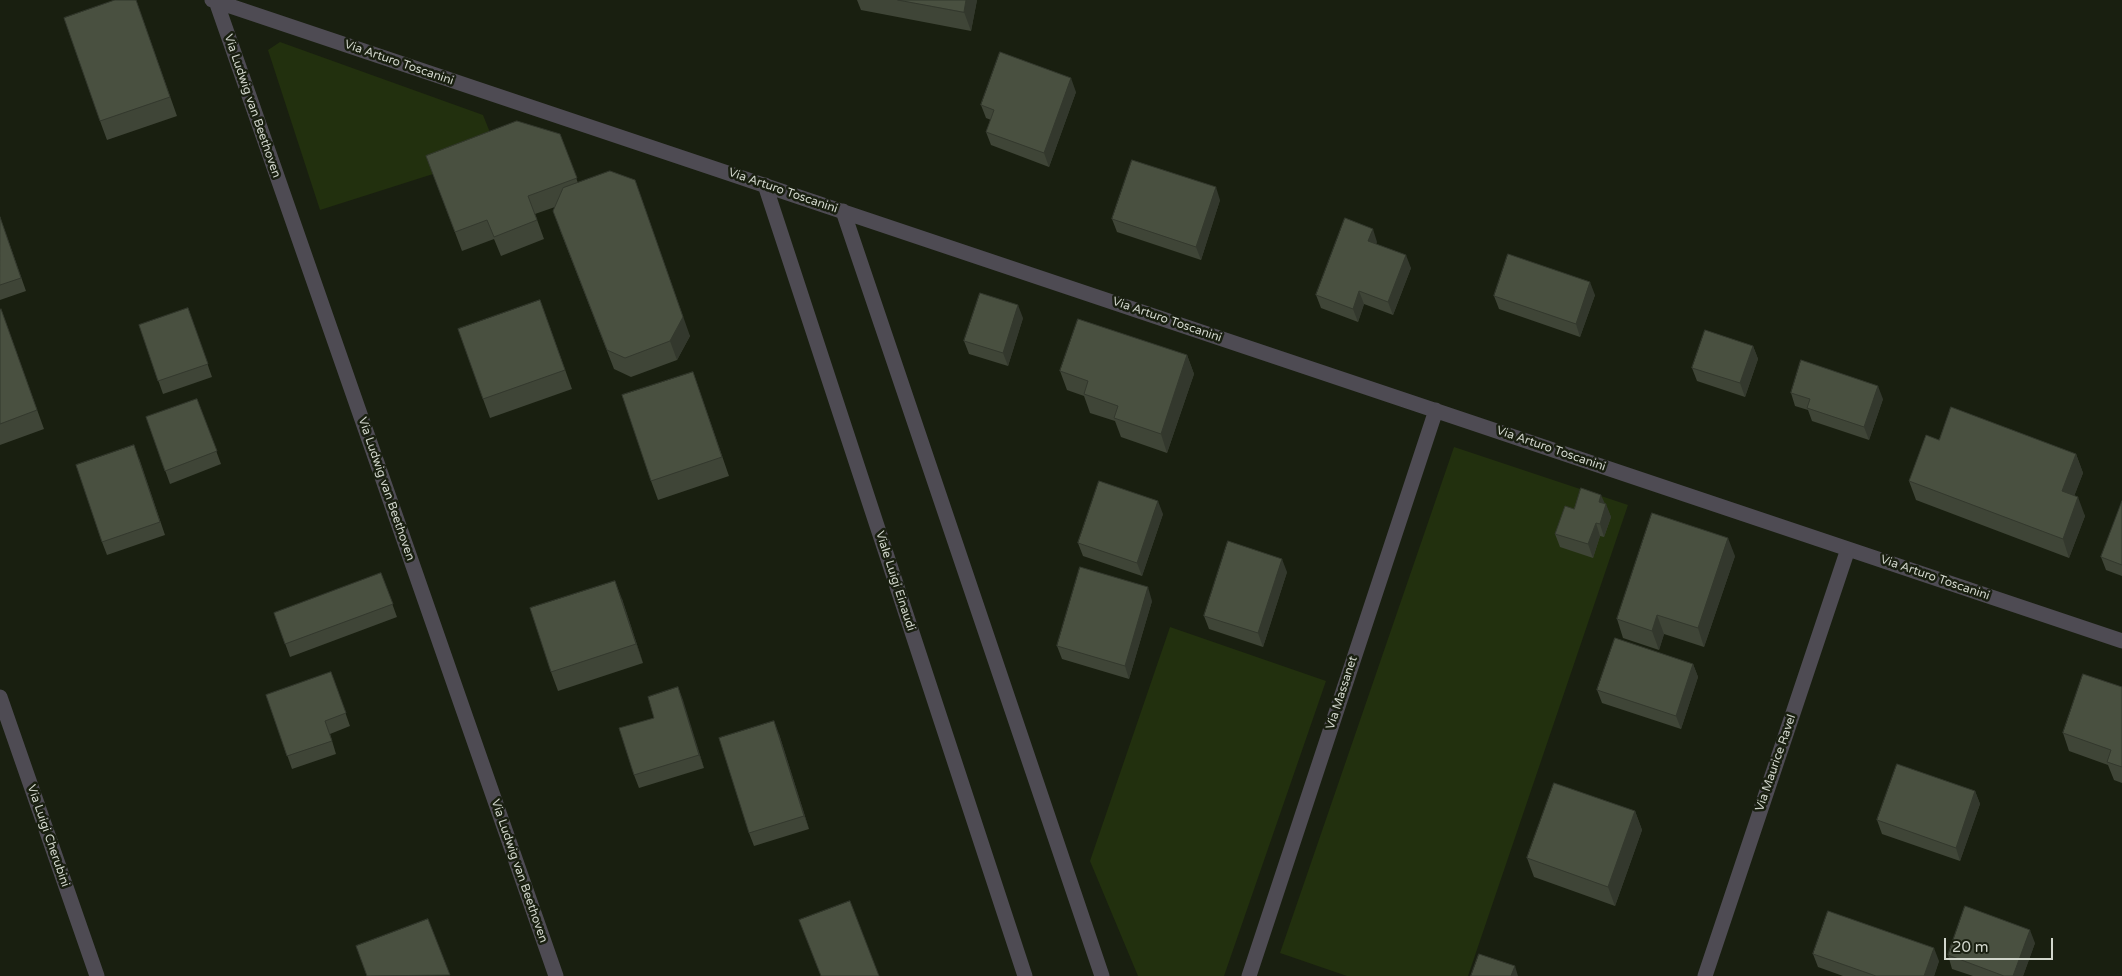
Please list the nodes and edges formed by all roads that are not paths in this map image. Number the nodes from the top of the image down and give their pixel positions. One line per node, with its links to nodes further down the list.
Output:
1 (214, 1): 2 (street, Via Arturo Toscanini); 9 (street, Via Ludwig van Beethoven)
2 (765, 185): 3 (street, Via Arturo Toscanini); 10 (street, Viale Luigi Einaudi)
3 (843, 211): 4 (street, Via Arturo Toscanini); 11 (street)
4 (1436, 410): 5 (street, Via Arturo Toscanini); 12 (street, Via Massanet)
5 (1848, 549): 6 (street, Via Arturo Toscanini); 13 (street, Via Maurice Ravel)
6 (2122, 641)
7 (0, 697): 8 (street, Via Luigi Cherubini)
8 (97, 976)
9 (556, 976)
10 (1025, 976)
11 (1102, 976)
12 (1249, 976)
13 (1704, 976)

